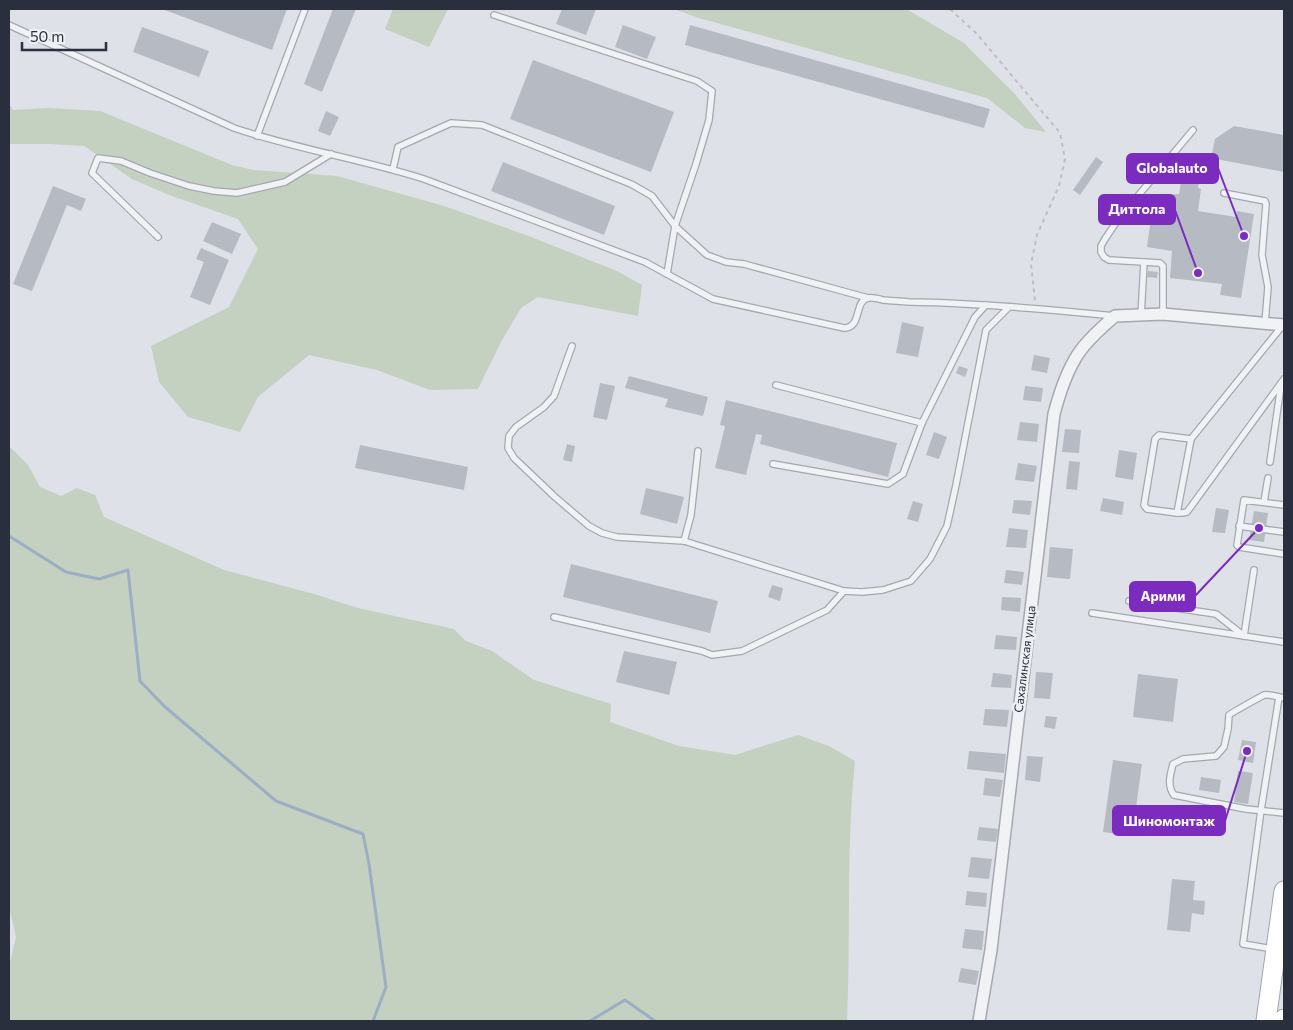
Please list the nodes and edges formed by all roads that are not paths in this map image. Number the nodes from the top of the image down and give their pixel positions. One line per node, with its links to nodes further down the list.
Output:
1 (305, 9): 5 (lane)
2 (494, 15): 9 (lane)
3 (9, 25): 5 (lane)
4 (1193, 130): 11 (lane)
5 (257, 136): 6 (lane)
6 (330, 154): 7 (lane); 10 (lane)
7 (394, 169): 9 (lane); 12 (lane)
8 (1224, 193): 19 (lane)
9 (675, 226): 12 (lane); 13 (lane)
10 (158, 237)
11 (1144, 262): 16 (lane); 18 (lane)
12 (667, 274): 13 (lane)
13 (868, 298): 14 (lane)
14 (986, 305): 15 (lane); 24 (lane)
15 (1009, 307): 17 (lane); 38 (lane)
16 (1163, 314): 18 (street); 19 (street)
17 (1115, 316): 18 (street); 49 (street, Сахалинская улица)
18 (1141, 316)
19 (1265, 323): 20 (street)
20 (1284, 325): 25 (lane)
21 (572, 346): 35 (lane)
22 (1282, 382): 27 (lane); 32 (lane)
23 (776, 385): 24 (lane)
24 (922, 422): 28 (lane)
25 (1191, 439): 32 (lane); 32 (lane)
26 (698, 451): 35 (lane)
27 (1270, 462)
28 (772, 464)
29 (1268, 478): 30 (lane)
30 (1264, 502): 31 (lane); 33 (lane)
31 (1284, 505)
32 (1177, 513)
33 (1240, 526): 34 (lane); 36 (lane)
34 (1284, 532)
35 (684, 541): 38 (lane)
36 (1284, 554)
37 (1254, 570): 42 (lane)
38 (844, 591): 41 (lane)
39 (1129, 601): 42 (lane)
40 (1092, 612): 42 (lane)
41 (554, 618)
42 (1244, 636): 43 (lane)
43 (1284, 642)
44 (1282, 697): 45 (lane); 45 (lane)
45 (1261, 810): 46 (lane); 48 (lane)
46 (1284, 813)
47 (1284, 891): 48 (main road)
48 (1276, 949): 50 (main road)
49 (979, 1021)
50 (1266, 1021)

